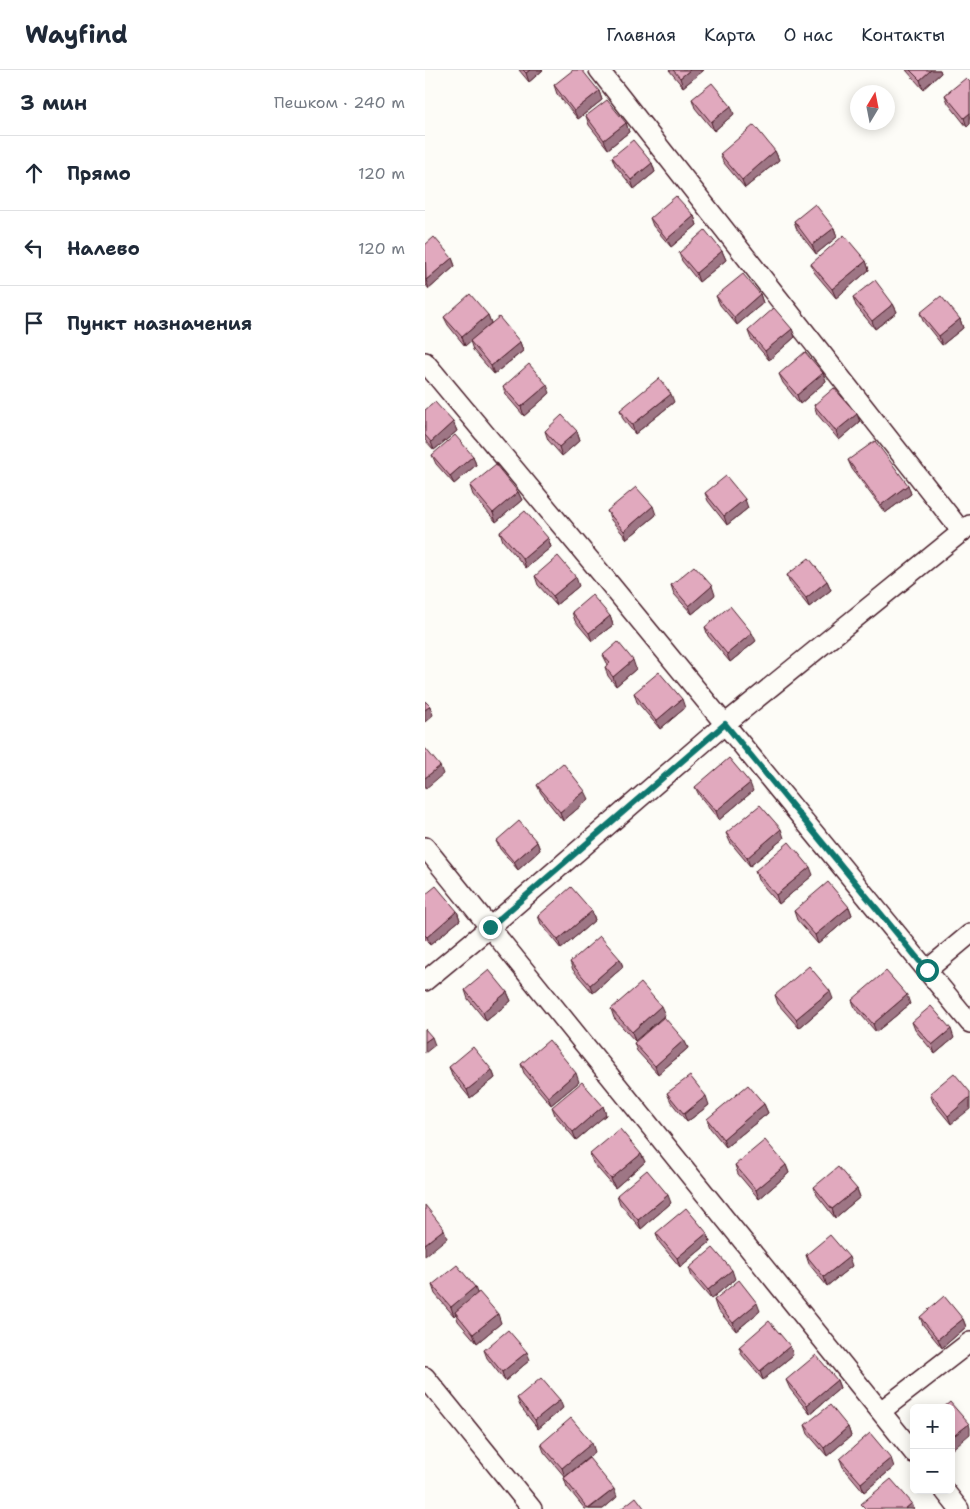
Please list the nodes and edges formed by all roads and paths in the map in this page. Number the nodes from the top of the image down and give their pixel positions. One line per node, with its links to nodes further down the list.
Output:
1 (599, 70): 3 (street)
2 (425, 362): 4 (street)
3 (966, 528): 4 (street)
4 (725, 724): 6 (street); 8 (street)
5 (425, 847): 6 (street)
6 (490, 927): 9 (street); 13 (street)
7 (970, 934): 8 (street)
8 (927, 970): 10 (street)
9 (425, 981)
10 (970, 1023)
11 (970, 1342): 13 (street)
12 (425, 1376): 16 (street)
13 (881, 1412): 14 (street)
14 (911, 1449)
15 (947, 1494): 17 (street)
16 (532, 1509)
17 (959, 1509)

